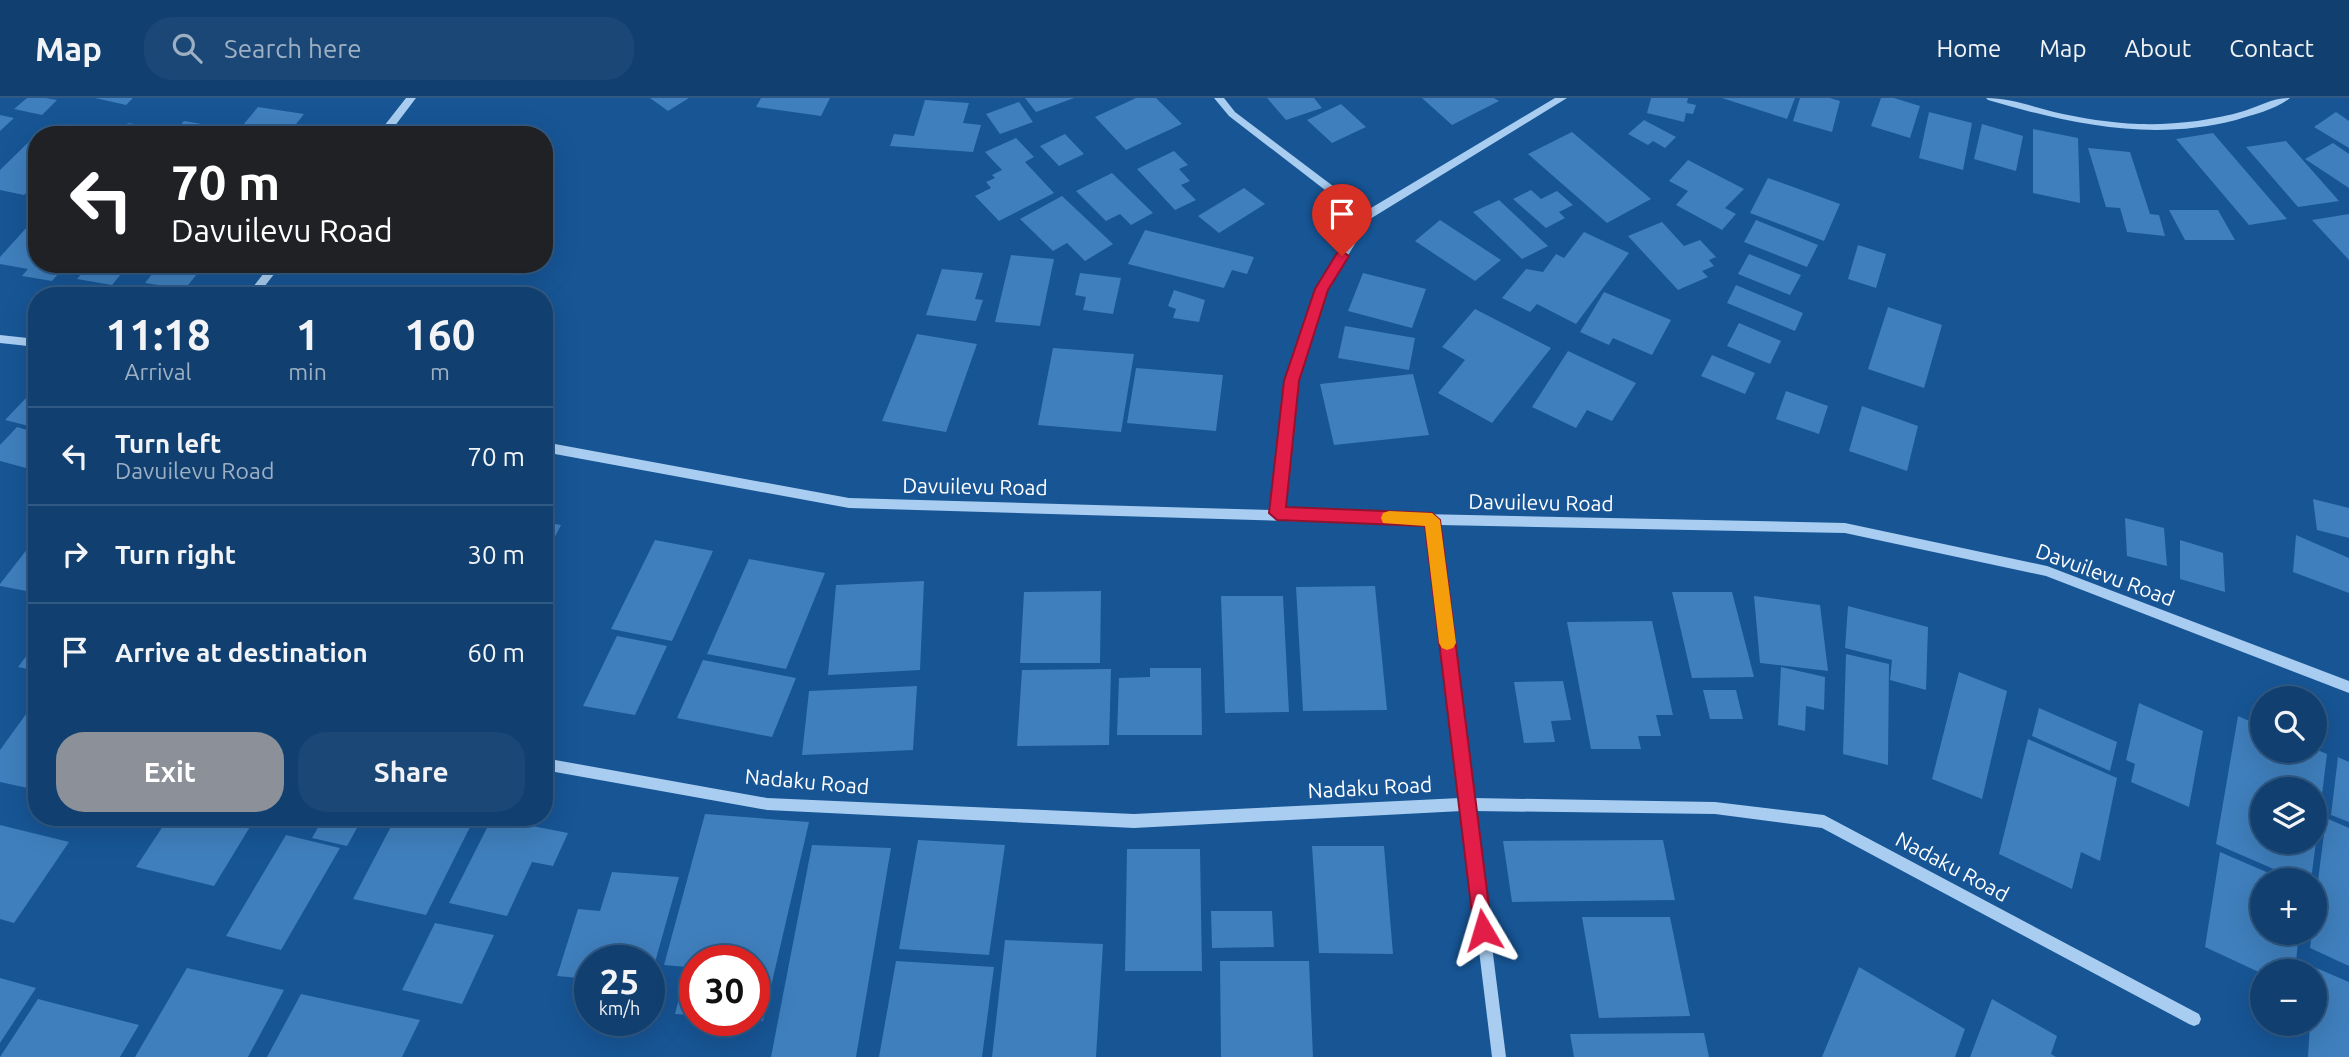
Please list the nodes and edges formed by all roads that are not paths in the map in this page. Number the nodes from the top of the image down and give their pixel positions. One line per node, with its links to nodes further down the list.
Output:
1 (411, 98): 8 (street)
2 (1219, 98): 9 (street)
3 (1535, 98): 7 (street)
4 (1562, 98): 7 (street)
5 (1991, 98): 6 (street)
6 (2285, 98)
7 (1545, 108): 9 (street)
8 (389, 126)
9 (1366, 216): 15 (street)
10 (270, 273): 11 (street)
11 (258, 287)
12 (0, 339): 13 (street)
13 (28, 342)
14 (553, 449): 15 (street, Davuilevu Road)
15 (1277, 513): 16 (street, Davuilevu Road)
16 (1432, 520): 17 (street, Davuilevu Road); 19 (street)
17 (2349, 687)
18 (553, 766): 19 (street, Nadaku Road)
19 (1467, 804): 20 (street, Nadaku Road); 21 (street)
20 (2194, 1019)
21 (1499, 1057)

